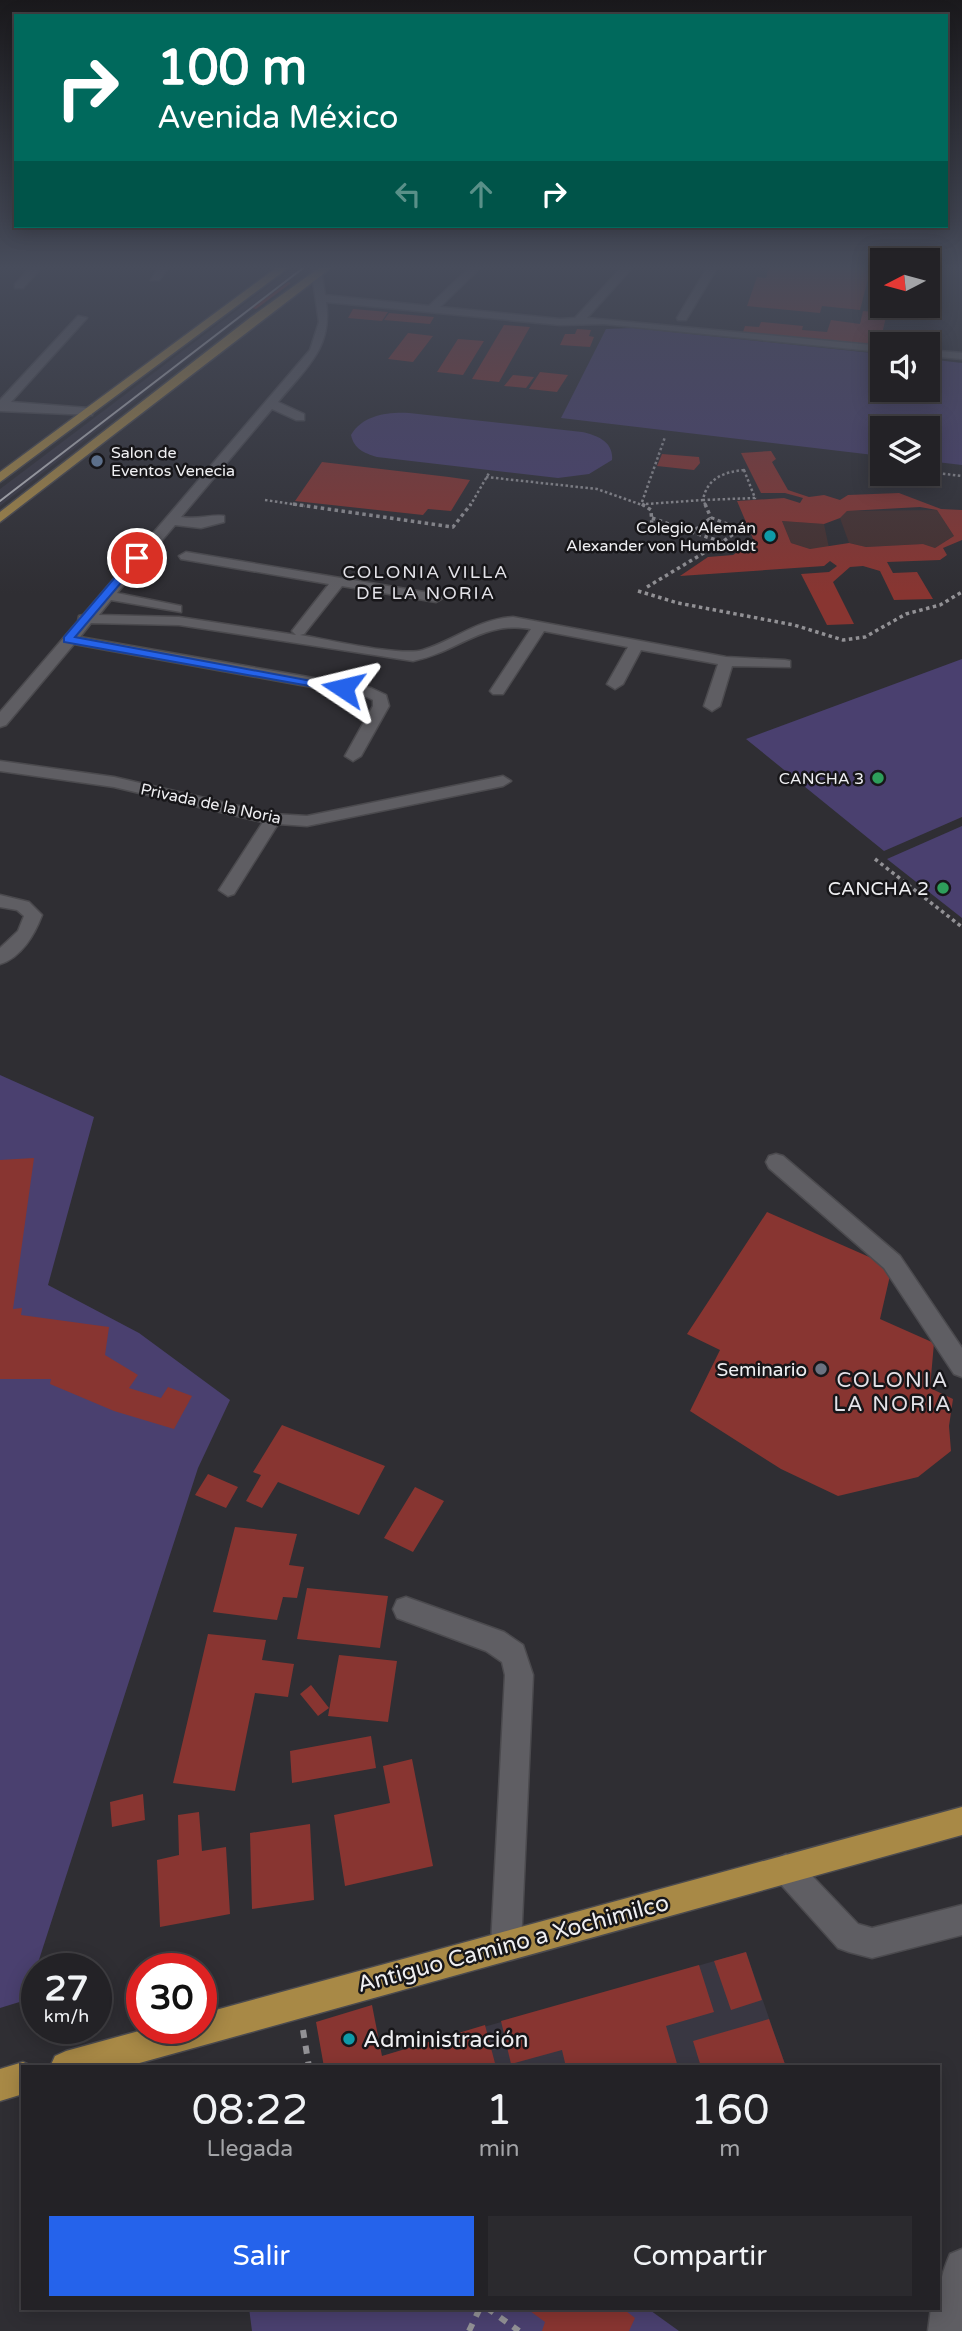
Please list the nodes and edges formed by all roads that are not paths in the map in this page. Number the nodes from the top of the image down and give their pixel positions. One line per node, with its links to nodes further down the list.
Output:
1 (28, 377): 6 (street)
2 (136, 377): 7 (main road)
3 (181, 377): 10 (main road)
4 (294, 377): 5 (street)
5 (272, 404): 8 (street); 12 (street)
6 (1, 406): 7 (street)
7 (88, 412): 9 (main road)
8 (300, 417)
9 (0, 478)
10 (0, 518)
11 (219, 519): 12 (street)
12 (169, 520): 15 (street)
13 (186, 556): 14 (street)
14 (339, 581): 16 (street); 21 (street)
15 (106, 595): 17 (street); 18 (street)
16 (436, 597)
17 (184, 616): 18 (street); 20 (street)
18 (85, 619): 22 (street)
19 (540, 626): 23 (street); 24 (street); 28 (street)
20 (250, 627): 21 (street); 23 (street)
21 (299, 631): 23 (street)
22 (68, 639): 30 (street); 31 (street)
23 (336, 641)
24 (637, 644): 25 (street); 27 (street)
25 (726, 661): 26 (street); 29 (street)
26 (785, 664)
27 (615, 684)
28 (498, 691)
29 (712, 706)
30 (0, 722)
31 (353, 756)
32 (0, 766): 34 (street, Privada de la Noria)
33 (503, 781): 34 (street, Privada de la Noria)
34 (273, 819): 35 (street)
35 (229, 890)
36 (0, 901): 37 (street)
37 (0, 958)
38 (776, 1162): 39 (street)
39 (962, 1367)
40 (406, 1609): 44 (street)
41 (962, 1821): 42 (main road, Antiguo Camino a Xochimilco)
42 (786, 1869): 43 (street); 44 (main road, Antiguo Camino a Xochimilco)
43 (962, 1920)
44 (506, 1945): 45 (main road, Antiguo Camino a Xochimilco)
45 (72, 2065)
46 (21, 2079): 47 (main road)
47 (0, 2085)
48 (962, 2266): 49 (street)
49 (946, 2331)

